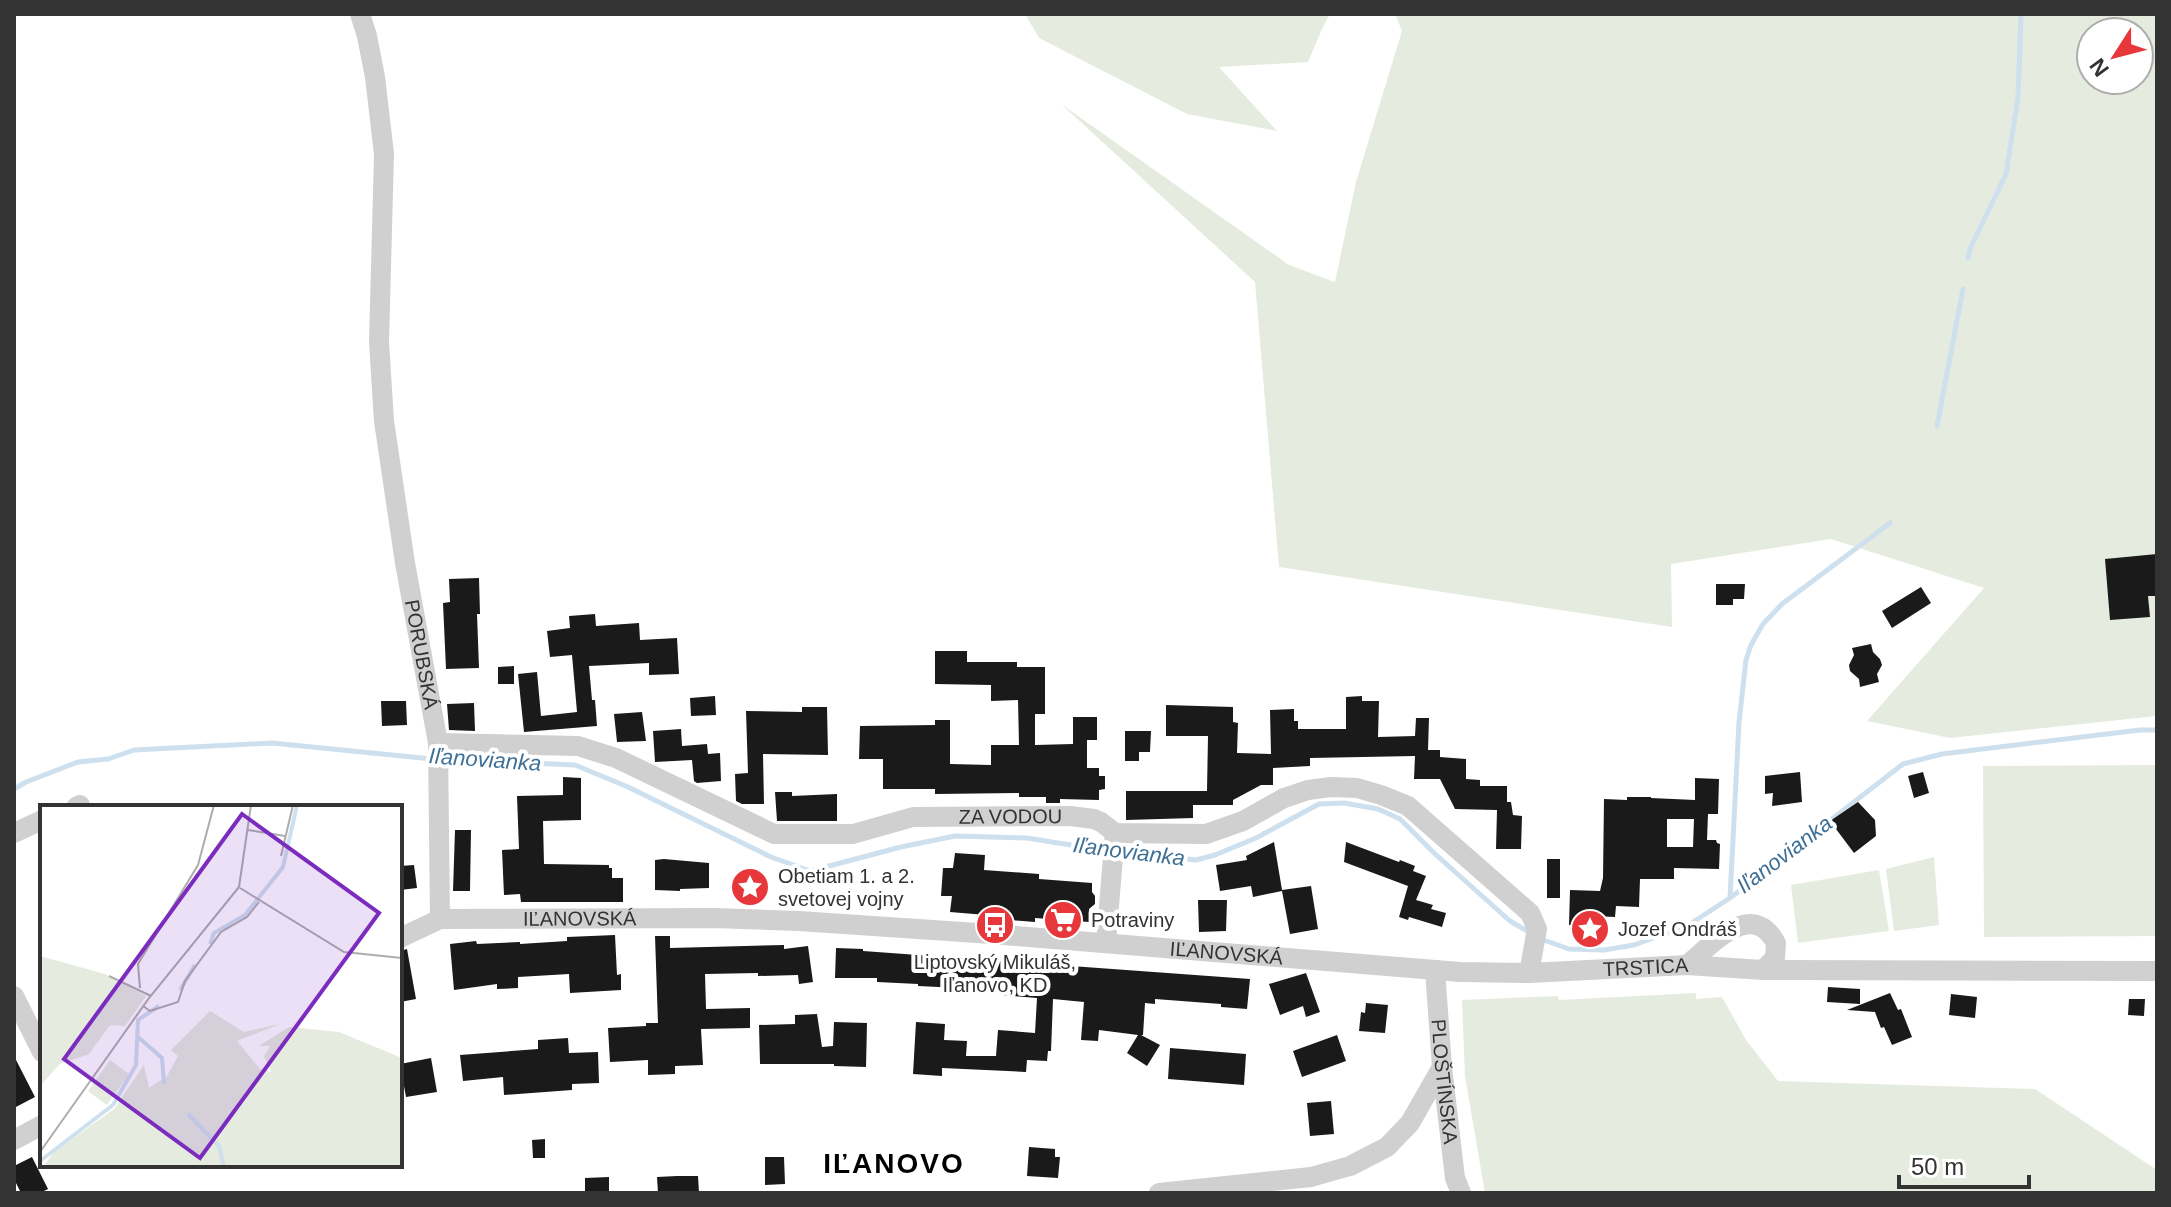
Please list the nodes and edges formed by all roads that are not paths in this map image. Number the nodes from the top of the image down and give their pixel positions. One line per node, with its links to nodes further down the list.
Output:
1 (360, 14): 2 (street, PORUBSKÁ)
2 (439, 754): 5 (street, ZA VODOU); 6 (street, PORUBSKÁ)
3 (40, 821): 4 (street)
4 (14, 833)
5 (1114, 844): 8 (street); 13 (street, ZA VODOU)
6 (440, 919): 7 (street, IĽANOVSKÁ); 8 (street, IĽANOVSKÁ)
7 (402, 937)
8 (1106, 942): 10 (street, IĽANOVSKÁ)
9 (1687, 965): 11 (street, TRSTICA); 11 (street); 13 (street, TRSTICA)
10 (1435, 970): 13 (street, IĽANOVSKÁ); 16 (street, PLOŠTÍNSKA)
11 (1763, 970): 12 (street, TRSTICA)
12 (2157, 971)
13 (1529, 973)
14 (14, 996): 15 (street)
15 (40, 1048)
16 (1442, 1067): 19 (street); 20 (street, PLOŠTÍNSKA)
17 (40, 1126): 18 (street)
18 (14, 1140)
19 (1159, 1193)
20 (1461, 1193)

